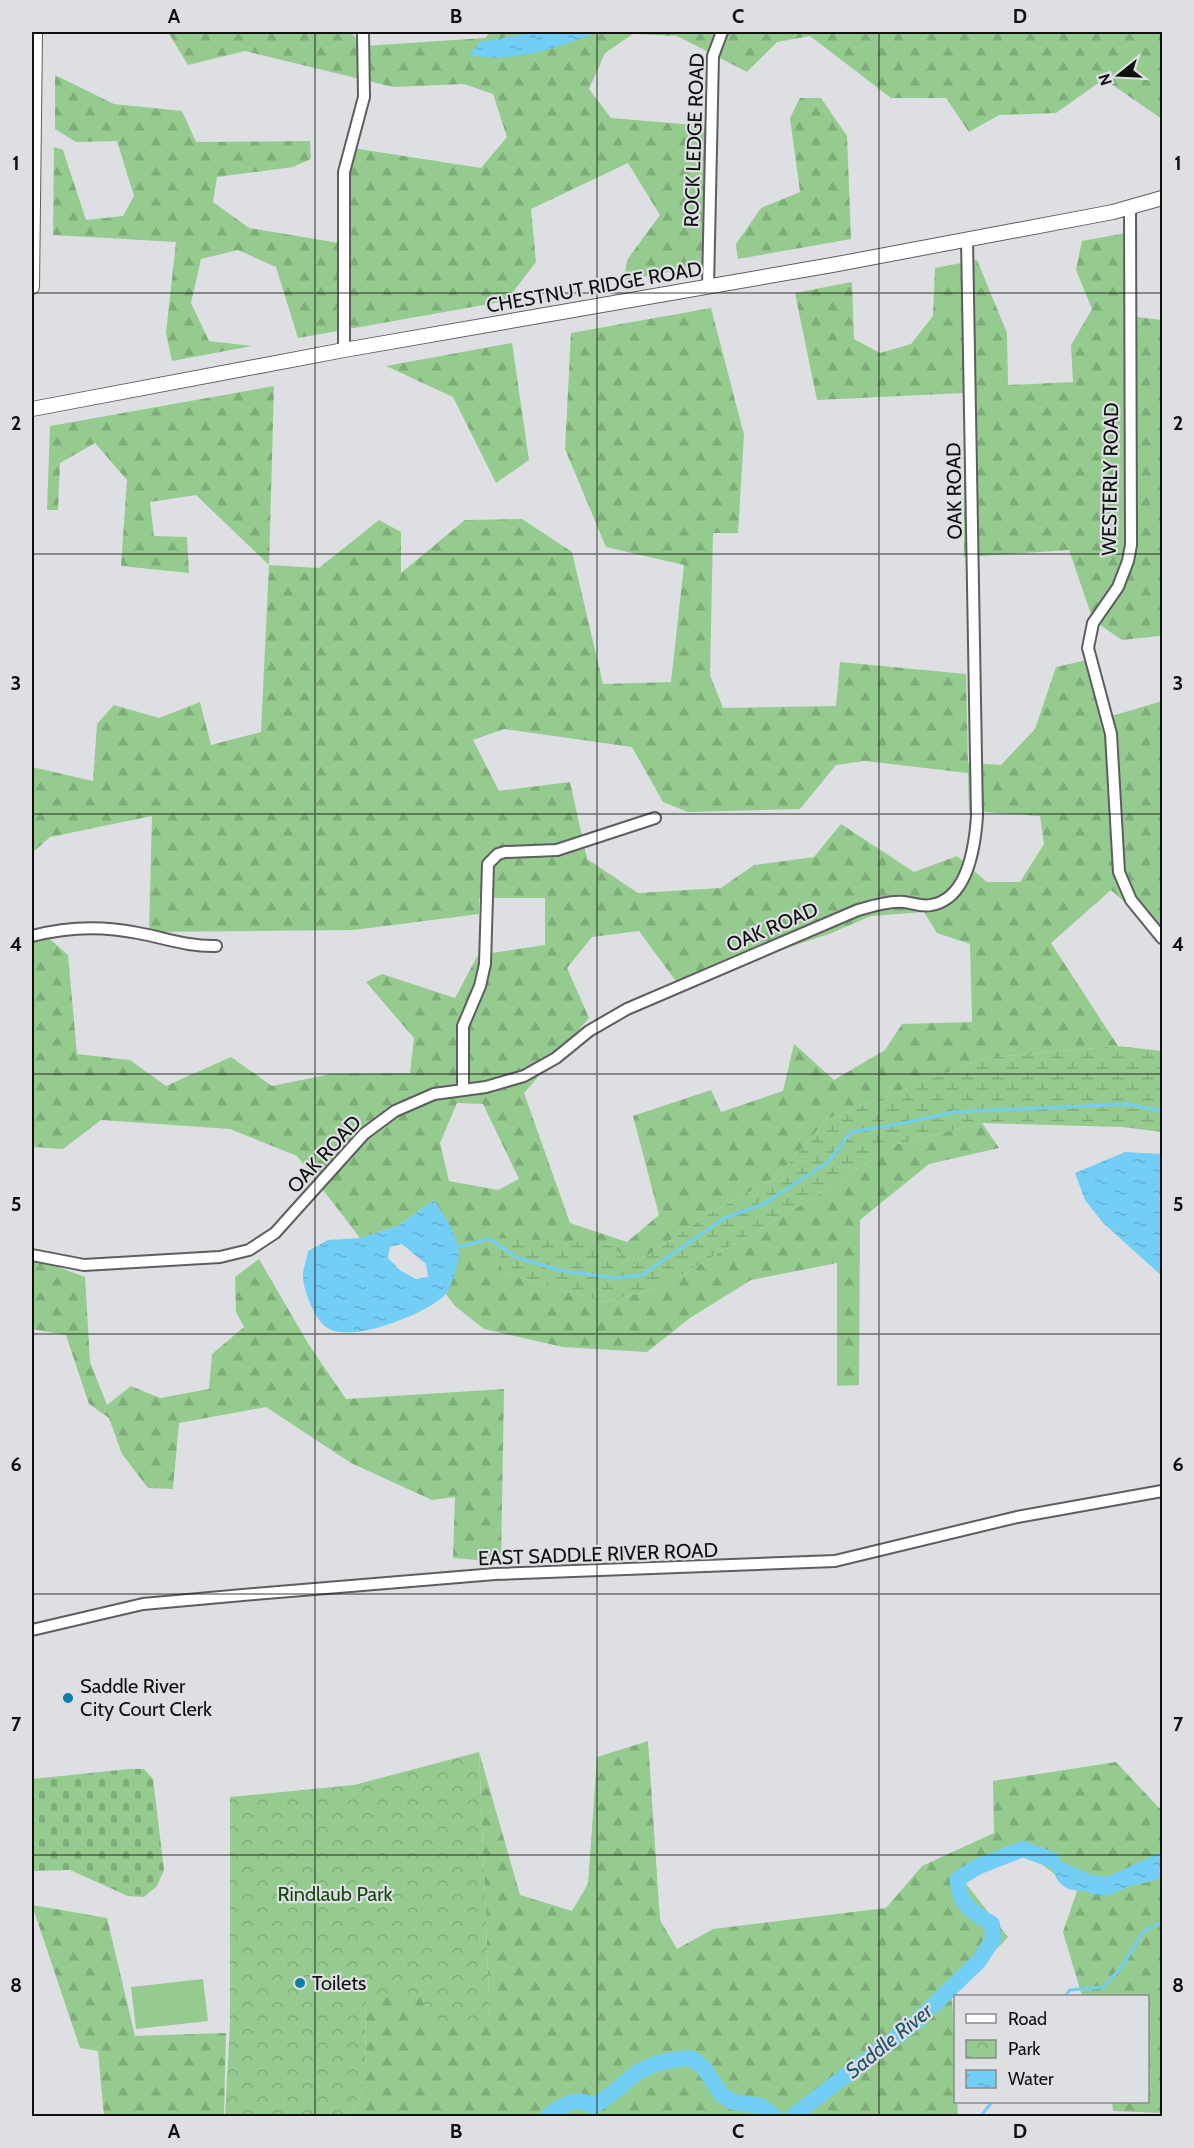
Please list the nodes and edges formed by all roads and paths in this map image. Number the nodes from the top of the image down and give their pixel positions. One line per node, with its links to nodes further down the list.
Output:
1 (35, 32): 8 (main road)
2 (363, 32): 9 (street)
3 (722, 32): 7 (street, ROCK LEDGE ROAD)
4 (1162, 198): 5 (main road, CHESTNUT RIDGE ROAD)
5 (1130, 208): 6 (main road, CHESTNUT RIDGE ROAD); 13 (street, WESTERLY ROAD)
6 (967, 239): 7 (main road, CHESTNUT RIDGE ROAD); 15 (street, OAK ROAD)
7 (708, 286): 9 (main road, CHESTNUT RIDGE ROAD)
8 (32, 287)
9 (344, 350): 10 (main road, CHESTNUT RIDGE ROAD)
10 (32, 409)
11 (655, 818): 15 (street)
12 (32, 936): 14 (street)
13 (1162, 938)
14 (216, 946)
15 (463, 1089): 16 (street, OAK ROAD)
16 (32, 1255)
17 (1162, 1491): 18 (street, EAST SADDLE RIVER ROAD)
18 (32, 1630)

